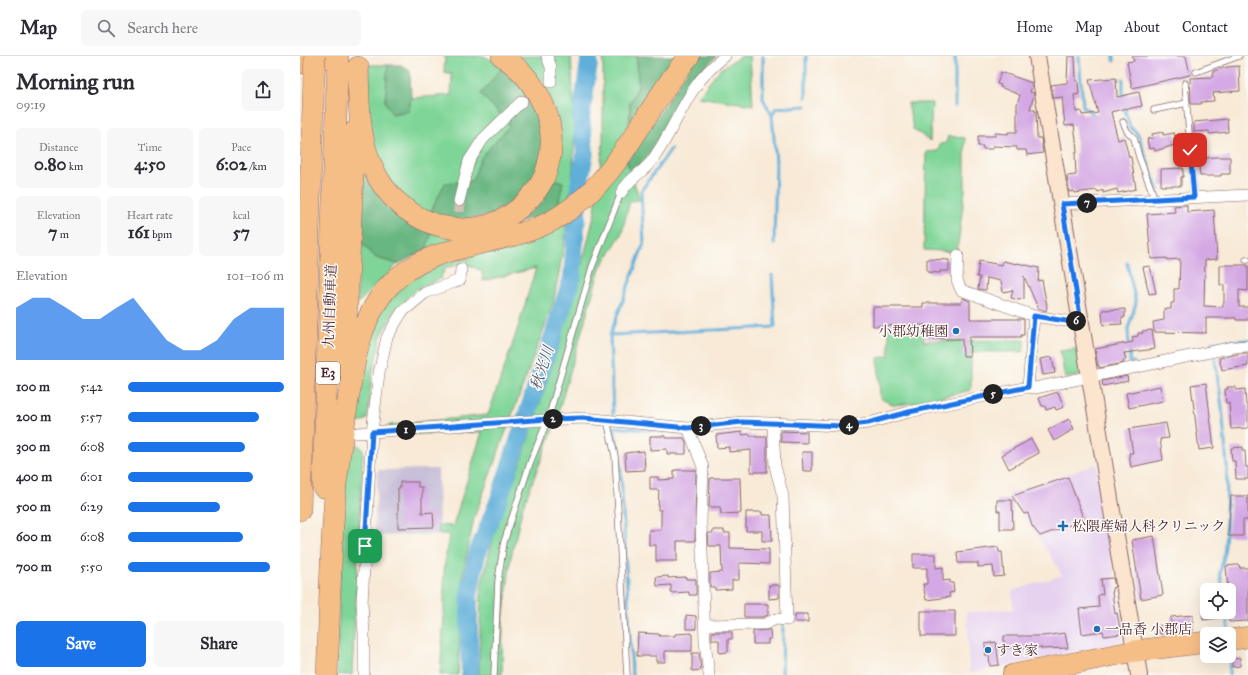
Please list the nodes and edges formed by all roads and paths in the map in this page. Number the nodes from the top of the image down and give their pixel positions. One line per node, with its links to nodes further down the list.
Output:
1 (502, 56): 8 (highway)
2 (547, 56): 10 (street)
3 (689, 56): 35 (highway)
4 (725, 56): 16 (street)
5 (1037, 56): 21 (street)
6 (1239, 56): 9 (lane)
7 (318, 61): 36 (highway, 九州自動車道 / E3); 42 (highway, 九州自動車道 / E3)
8 (358, 61): 35 (highway)
9 (1196, 72)
10 (551, 82)
11 (1185, 83): 13 (lane)
12 (522, 101): 20 (street)
13 (1187, 103): 14 (lane); 18 (lane)
14 (1154, 110)
15 (1123, 122): 19 (lane)
16 (621, 193): 29 (lane)
17 (1248, 195): 18 (street)
18 (1194, 197): 19 (street)
19 (1154, 199): 21 (street)
20 (459, 201)
21 (1062, 204): 25 (street)
22 (958, 255): 24 (street)
23 (461, 269): 33 (street)
24 (1034, 316): 25 (street); 28 (street)
25 (1081, 322): 27 (street)
26 (1248, 346): 27 (street)
27 (1090, 377): 28 (street); 41 (street)
28 (1028, 387): 31 (street)
29 (547, 420): 30 (street); 33 (street); 45 (lane)
30 (608, 420): 32 (street); 46 (lane)
31 (773, 423): 32 (street); 37 (street)
32 (688, 428): 37 (street)
33 (372, 432): 34 (street); 44 (street)
34 (356, 433)
35 (340, 449): 43 (highway)
36 (300, 510)
37 (704, 625): 47 (street)
38 (1248, 637): 39 (highway)
39 (1236, 639)
40 (1200, 643): 41 (highway)
41 (1135, 651): 48 (highway); 49 (street)
42 (318, 675)
43 (327, 675)
44 (364, 675)
45 (494, 675)
46 (628, 675)
47 (709, 675)
48 (1013, 675)
49 (1140, 675)

